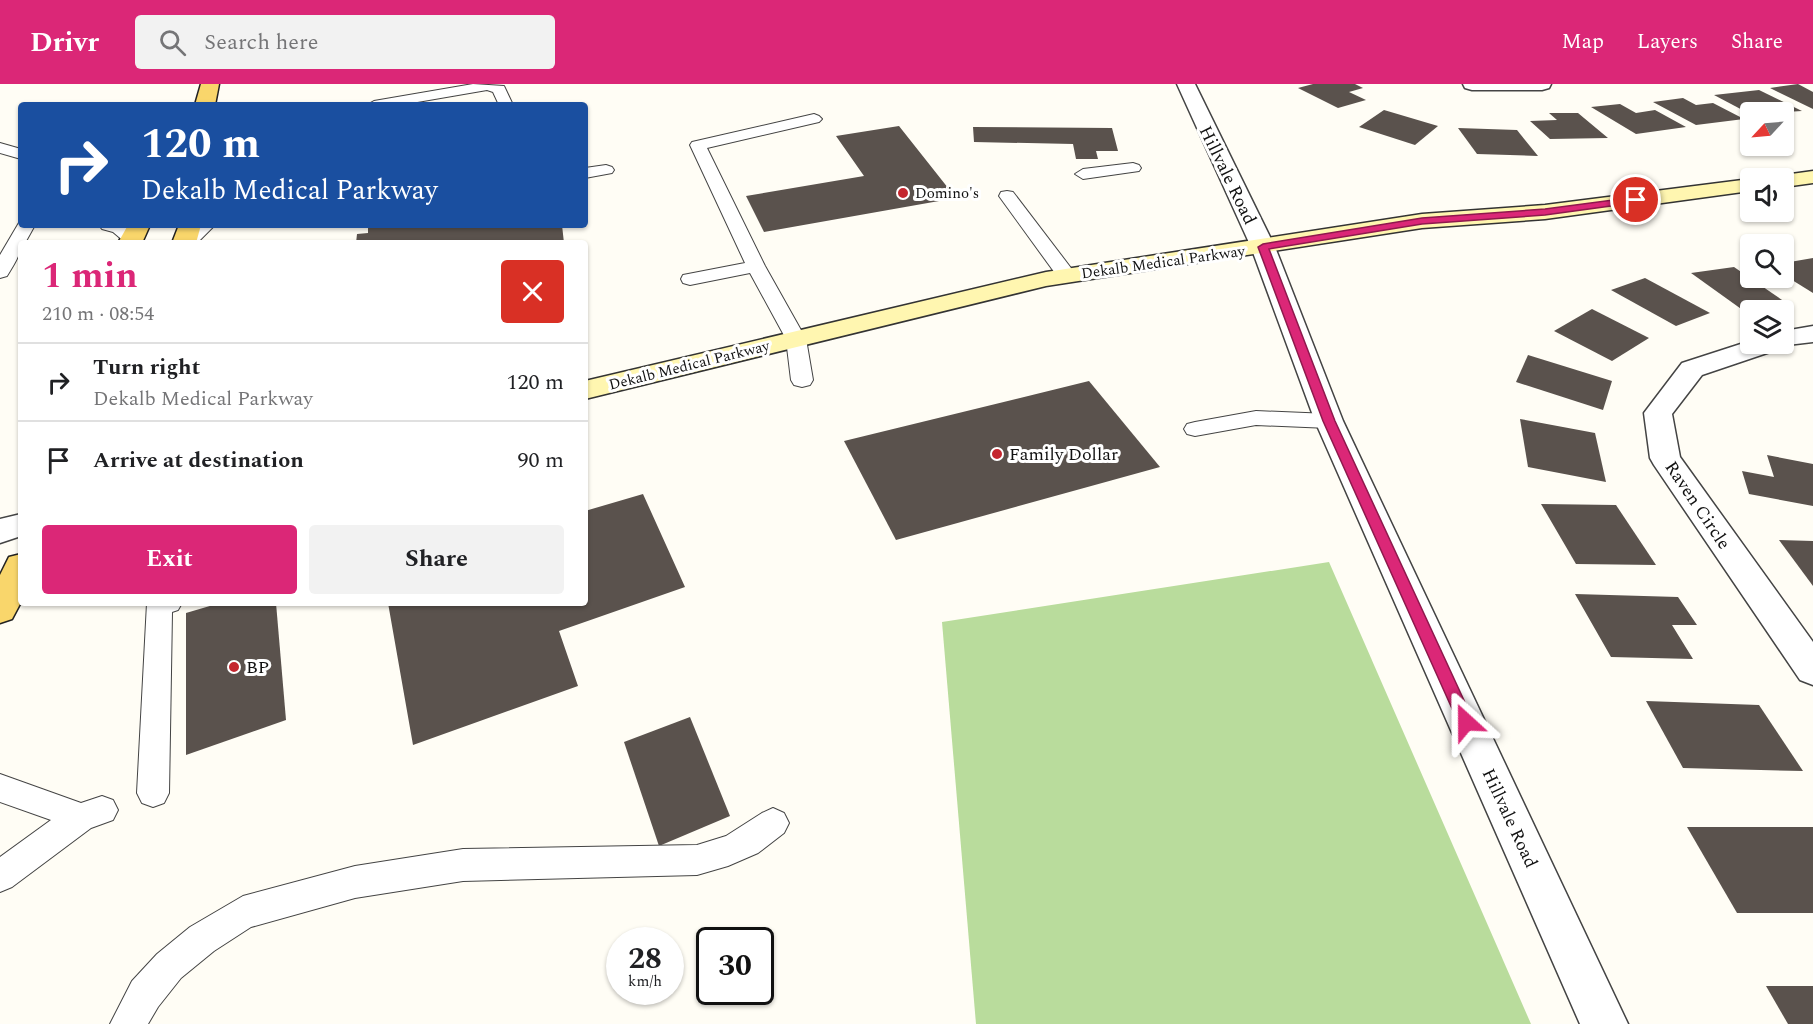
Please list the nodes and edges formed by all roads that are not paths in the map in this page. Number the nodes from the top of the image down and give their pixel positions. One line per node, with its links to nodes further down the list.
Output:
1 (210, 84): 5 (main road)
2 (1186, 84): 26 (street, Hillvale Road)
3 (1472, 84): 4 (street)
4 (1542, 84)
5 (206, 102)
6 (392, 102): 7 (lane)
7 (505, 102)
8 (814, 119): 28 (lane)
9 (0, 148): 10 (lane)
10 (18, 153)
11 (1133, 168): 14 (lane)
12 (606, 170): 13 (lane)
13 (588, 172)
14 (1083, 174)
15 (1813, 177): 16 (main road)
16 (1794, 180)
17 (1740, 186): 26 (main road, Dekalb Medical Parkway)
18 (1007, 196): 30 (lane)
19 (18, 227): 23 (lane)
20 (27, 228): 27 (lane)
21 (119, 228): 24 (lane)
22 (202, 228): 25 (lane)
23 (0, 229)
24 (134, 236)
25 (188, 240)
26 (1263, 247): 30 (main road, Dekalb Medical Parkway); 38 (street, Hillvale Road)
27 (5, 255): 29 (lane)
28 (756, 266): 31 (lane); 34 (lane)
29 (0, 272)
30 (1067, 276): 34 (main road, Dekalb Medical Parkway)
31 (690, 279)
32 (1813, 334): 33 (street)
33 (1794, 337)
34 (796, 339): 36 (lane); 37 (main road, Dekalb Medical Parkway)
35 (1740, 353): 45 (street, Raven Circle)
36 (802, 380)
37 (588, 389)
38 (1329, 421): 39 (lane); 51 (street, Hillvale Road)
39 (1195, 429)
40 (18, 526): 41 (street)
41 (0, 531)
42 (18, 572): 44 (main road)
43 (159, 606): 47 (lane)
44 (0, 610)
45 (1813, 670)
46 (0, 788): 49 (lane)
47 (153, 793)
48 (773, 823): 50 (lane)
49 (0, 876)
50 (128, 1024)
51 (1604, 1024)

